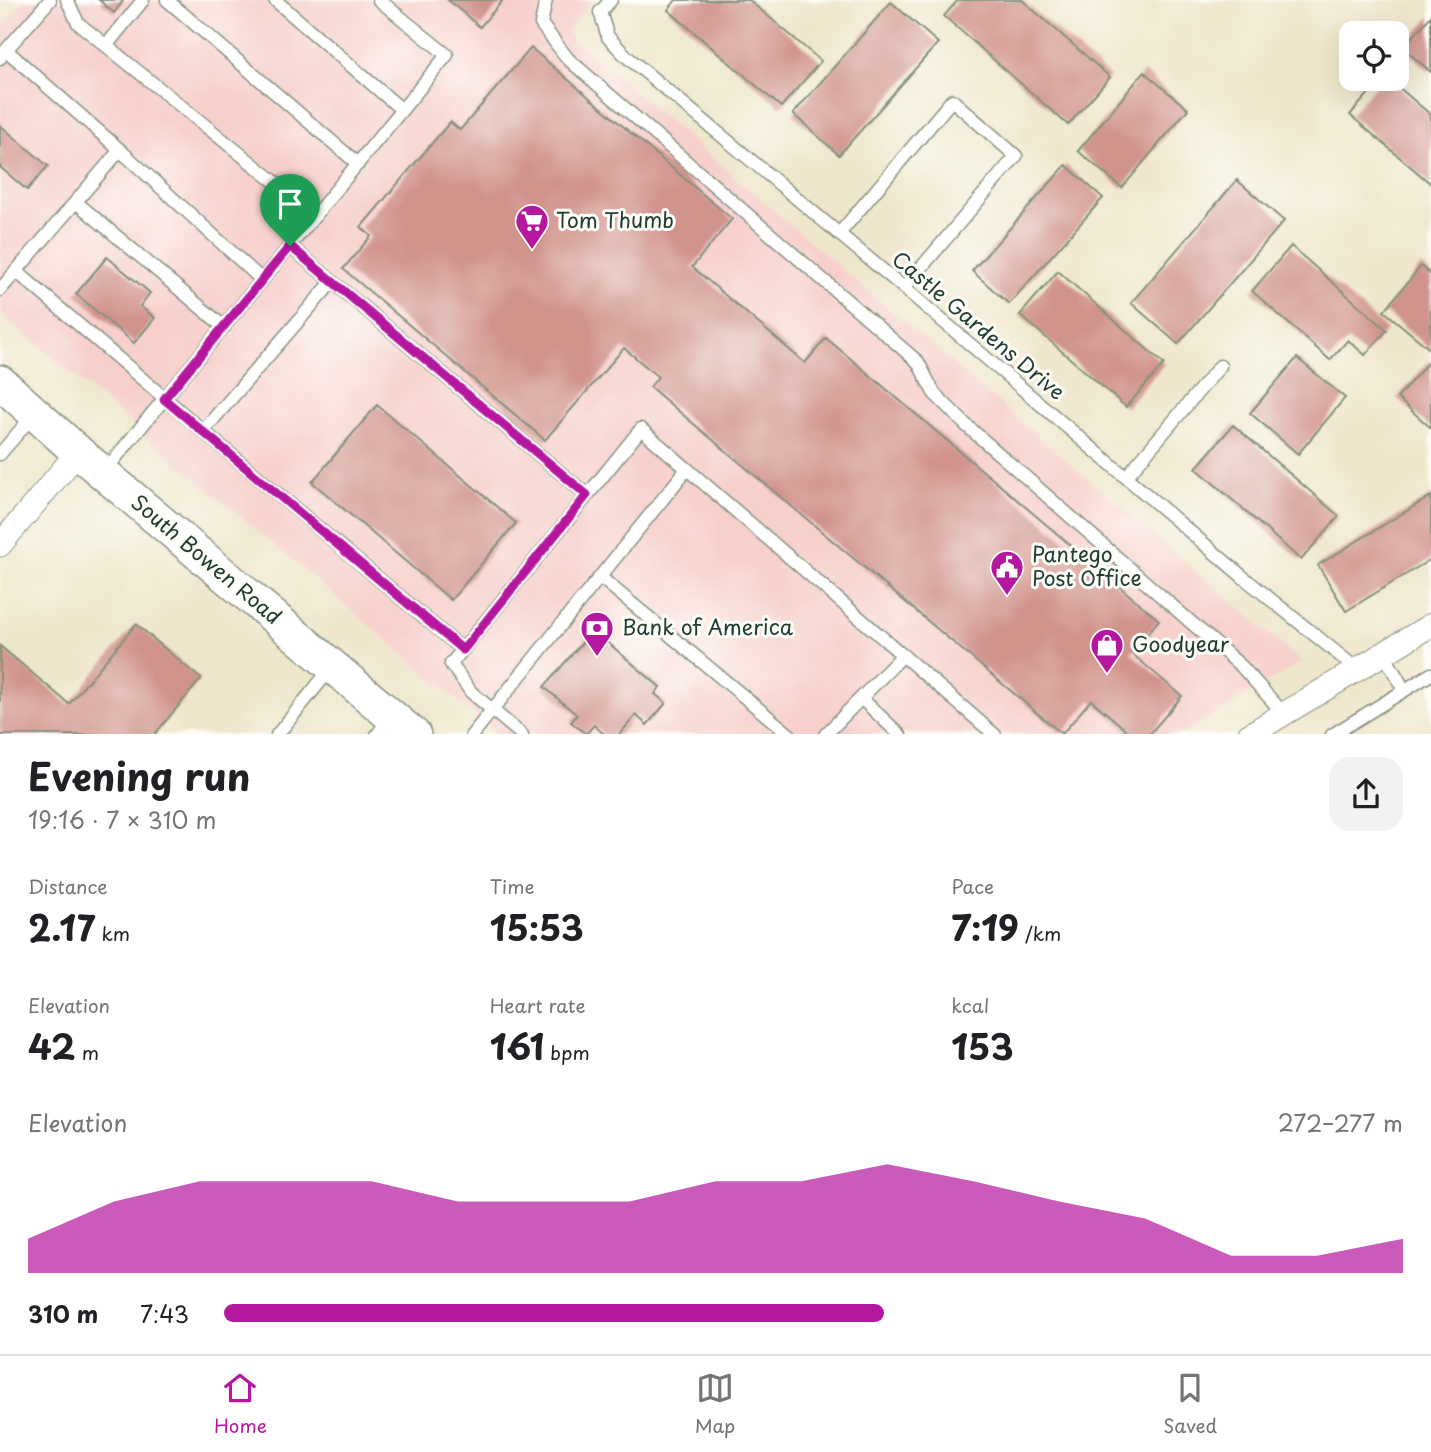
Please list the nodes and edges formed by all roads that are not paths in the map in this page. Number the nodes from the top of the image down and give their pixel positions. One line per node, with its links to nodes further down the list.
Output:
1 (50, 0): 10 (lane)
2 (67, 0): 9 (lane)
3 (143, 0): 9 (lane)
4 (167, 0): 13 (lane)
5 (275, 0): 11 (lane)
6 (379, 0): 11 (lane)
7 (546, 0): 46 (lane)
8 (611, 0): 16 (lane, Castle Gardens Drive)
9 (106, 46): 15 (lane)
10 (3, 54): 12 (lane)
11 (402, 110): 13 (lane)
12 (120, 150): 14 (lane); 19 (lane)
13 (358, 164): 15 (lane)
14 (76, 202): 18 (lane); 23 (lane)
15 (316, 215): 17 (lane)
16 (839, 234): 21 (lane, Castle Gardens Drive); 21 (lane)
17 (290, 246): 19 (lane); 20 (lane)
18 (16, 271): 22 (lane); 26 (lane)
19 (262, 281): 23 (lane)
20 (332, 282): 28 (lane); 33 (lane)
21 (904, 288): 32 (lane, Castle Gardens Drive)
22 (0, 290)
23 (224, 327): 26 (lane)
24 (1220, 366): 32 (lane)
25 (0, 382): 27 (main road, South Bowen Road)
26 (164, 399): 28 (lane); 30 (lane)
27 (35, 413): 29 (lane); 30 (main road, South Bowen Road)
28 (203, 431): 37 (lane)
29 (0, 454)
30 (91, 462): 34 (street); 40 (main road, South Bowen Road)
31 (687, 469): 33 (lane); 35 (lane); 39 (lane)
32 (1126, 477): 41 (lane, Castle Gardens Drive)
33 (587, 495): 37 (lane)
34 (0, 545)
35 (600, 577): 45 (lane); 51 (lane)
36 (1431, 625): 38 (street)
37 (463, 650): 45 (lane)
38 (1384, 654): 41 (street); 43 (lane)
39 (903, 655): 44 (lane); 54 (lane)
40 (332, 667): 47 (main road, South Bowen Road); 48 (lane)
41 (1358, 670): 46 (street)
42 (1431, 674): 43 (lane)
43 (1405, 690): 56 (lane)
44 (862, 699): 52 (lane); 53 (lane)
45 (493, 710): 49 (lane); 50 (lane)
46 (1284, 714): 55 (street)
47 (394, 728)
48 (277, 734)
49 (472, 734)
50 (522, 734)
51 (790, 734)
52 (825, 734)
53 (900, 734)
54 (995, 734)
55 (1249, 734)
56 (1332, 734)

